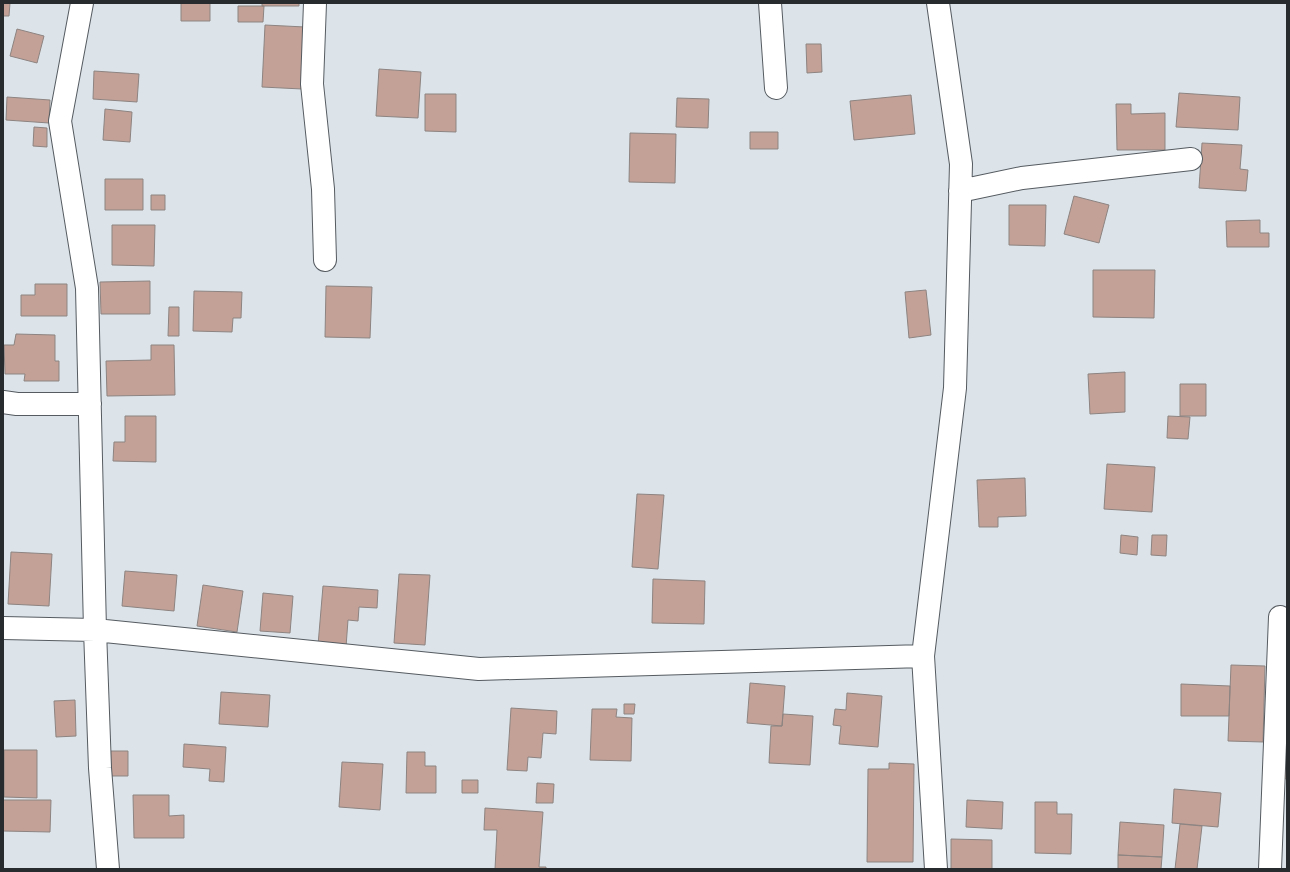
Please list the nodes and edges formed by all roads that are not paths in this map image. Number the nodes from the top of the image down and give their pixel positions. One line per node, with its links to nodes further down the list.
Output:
1 (82, 3): 10 (street)
2 (315, 3): 8 (street)
3 (770, 3): 5 (street)
4 (938, 3): 7 (street)
5 (776, 88)
6 (1191, 159): 7 (street)
7 (960, 191): 14 (street)
8 (324, 260)
9 (3, 402): 10 (street)
10 (90, 404): 13 (street)
11 (1280, 617): 17 (street)
12 (3, 628): 13 (street)
13 (95, 630): 14 (street); 15 (street)
14 (922, 656): 16 (street)
15 (108, 869)
16 (936, 869)
17 (1270, 869)

